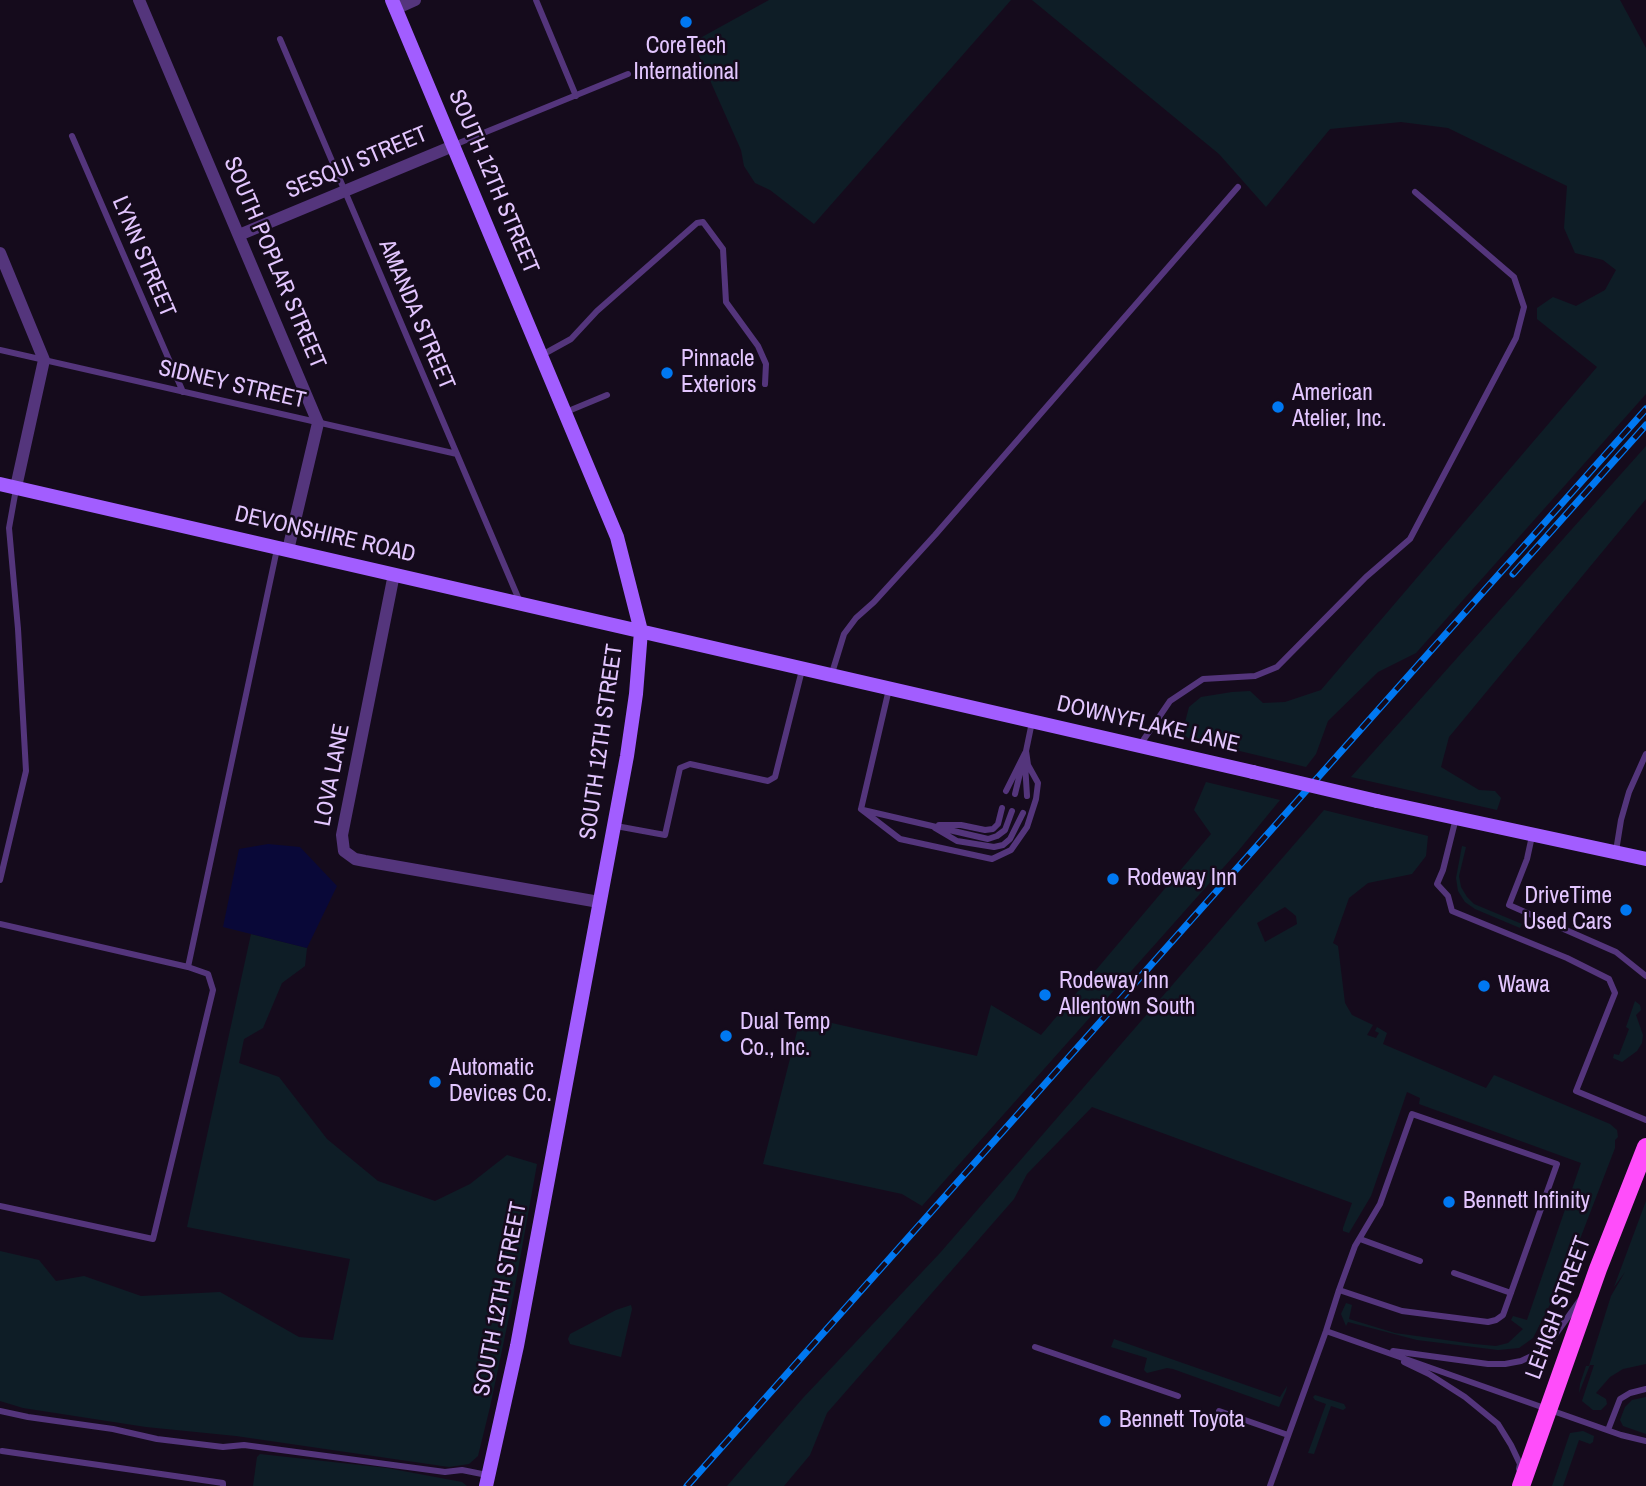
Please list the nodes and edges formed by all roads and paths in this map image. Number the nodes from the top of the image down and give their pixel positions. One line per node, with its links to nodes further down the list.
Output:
1 (139, 0): 13 (street, SOUTH POPLAR STREET)
2 (415, 0): 4 (street)
3 (536, 0): 7 (lane)
4 (393, 4): 9 (street, SOUTH 12TH STREET)
5 (280, 39): 11 (lane, AMANDA STREET)
6 (628, 74): 7 (lane)
7 (576, 96): 9 (lane)
8 (72, 136): 19 (lane, LYNN STREET)
9 (453, 146): 11 (street, SESQUI STREET); 16 (street, SOUTH 12TH STREET)
10 (1238, 187): 31 (lane)
11 (345, 191): 13 (street, SESQUI STREET); 23 (lane, AMANDA STREET)
12 (1415, 192): 34 (lane)
13 (239, 235): 22 (street, SOUTH POPLAR STREET)
14 (0, 253): 17 (street)
15 (0, 350): 17 (lane, SIDNEY STREET)
16 (542, 355): 18 (lane); 21 (street, SOUTH 12TH STREET)
17 (44, 360): 19 (lane, SIDNEY STREET); 25 (street)
18 (765, 384)
19 (183, 392): 22 (lane, SIDNEY STREET)
20 (607, 395): 21 (lane)
21 (566, 412): 29 (street, SOUTH 12TH STREET)
22 (318, 423): 23 (lane, SIDNEY STREET); 26 (street)
23 (457, 454): 28 (lane, AMANDA STREET)
24 (0, 484): 25 (street, DEVONSHIRE ROAD)
25 (16, 487): 26 (street, DEVONSHIRE ROAD); 50 (lane)
26 (283, 549): 27 (street, DEVONSHIRE ROAD); 53 (lane)
27 (394, 575): 28 (street, DEVONSHIRE ROAD); 51 (street, LOVA LANE)
28 (521, 603): 29 (street, DEVONSHIRE ROAD)
29 (641, 631): 30 (street, DOWNYFLAKE LANE); 46 (street, SOUTH 12TH STREET)
30 (802, 668): 31 (street, DOWNYFLAKE LANE); 46 (lane)
31 (832, 675): 32 (street, DOWNYFLAKE LANE)
32 (889, 688): 33 (street, DOWNYFLAKE LANE); 41 (lane)
33 (1032, 722): 34 (street, DOWNYFLAKE LANE); 35 (lane)
34 (1139, 746): 44 (street, DOWNYFLAKE LANE, bridge)
35 (1026, 751): 37 (lane); 38 (lane); 39 (lane); 41 (lane)
36 (1646, 754): 48 (lane)
37 (1006, 791)
38 (1015, 793)
39 (1027, 796)
40 (1002, 808): 45 (lane)
41 (861, 809): 45 (lane)
42 (1012, 811): 45 (lane)
43 (1023, 813): 45 (lane)
44 (1455, 818): 47 (street, DOWNYFLAKE LANE); 55 (lane)
45 (930, 825)
46 (614, 826): 51 (street, SOUTH 12TH STREET)
47 (1533, 835): 48 (street, DOWNYFLAKE LANE); 54 (lane)
48 (1615, 853): 49 (street, DOWNYFLAKE LANE)
49 (1646, 859)
50 (0, 880)
51 (599, 902): 76 (street, SOUTH 12TH STREET)
52 (0, 924): 53 (lane)
53 (188, 967): 57 (lane)
54 (1646, 976)
55 (1646, 1120)
56 (1646, 1147): 60 (main road, LEHIGH STREET)
57 (0, 1206)
58 (1360, 1240): 59 (lane); 62 (lane); 63 (lane)
59 (1420, 1261)
60 (1598, 1269): 66 (lane); 69 (main road, LEHIGH STREET)
61 (1454, 1273): 63 (lane)
62 (1339, 1290): 63 (lane); 64 (lane)
63 (1510, 1293)
64 (1326, 1331): 66 (lane); 73 (lane)
65 (1035, 1347): 68 (lane)
66 (1377, 1349): 69 (lane); 79 (lane)
67 (1646, 1389): 72 (lane)
68 (1178, 1396)
69 (1549, 1409): 72 (lane); 79 (main road, LEHIGH STREET)
70 (0, 1411): 76 (lane)
71 (1219, 1411): 73 (lane)
72 (1608, 1430): 74 (lane)
73 (1288, 1435): 78 (lane)
74 (1646, 1441)
75 (2, 1451): 77 (lane)
76 (487, 1481)
77 (223, 1486)
78 (1270, 1486)
79 (1519, 1486)

